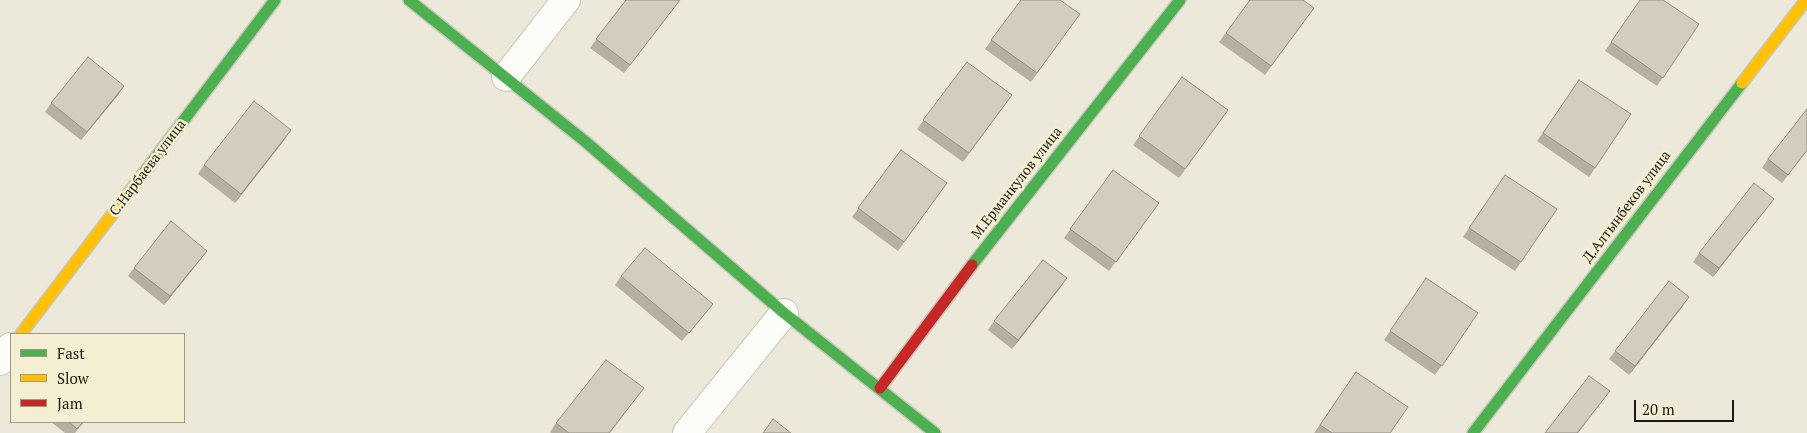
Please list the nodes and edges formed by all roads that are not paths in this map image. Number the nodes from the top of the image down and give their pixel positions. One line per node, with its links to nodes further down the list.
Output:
1 (274, 0): 8 (street, С.Нарбаева улица)
2 (409, 0): 6 (street)
3 (566, 0): 6 (street)
4 (1180, 0): 11 (street, М.Ерманкулов улица)
5 (1806, 0): 14 (street, Д.Алтынбеков улица)
6 (506, 78): 7 (street)
7 (784, 313): 11 (street); 12 (street)
8 (22, 333)
9 (10, 347): 10 (street)
10 (0, 361)
11 (880, 388): 13 (street)
12 (688, 433)
13 (935, 433)
14 (1473, 433)

